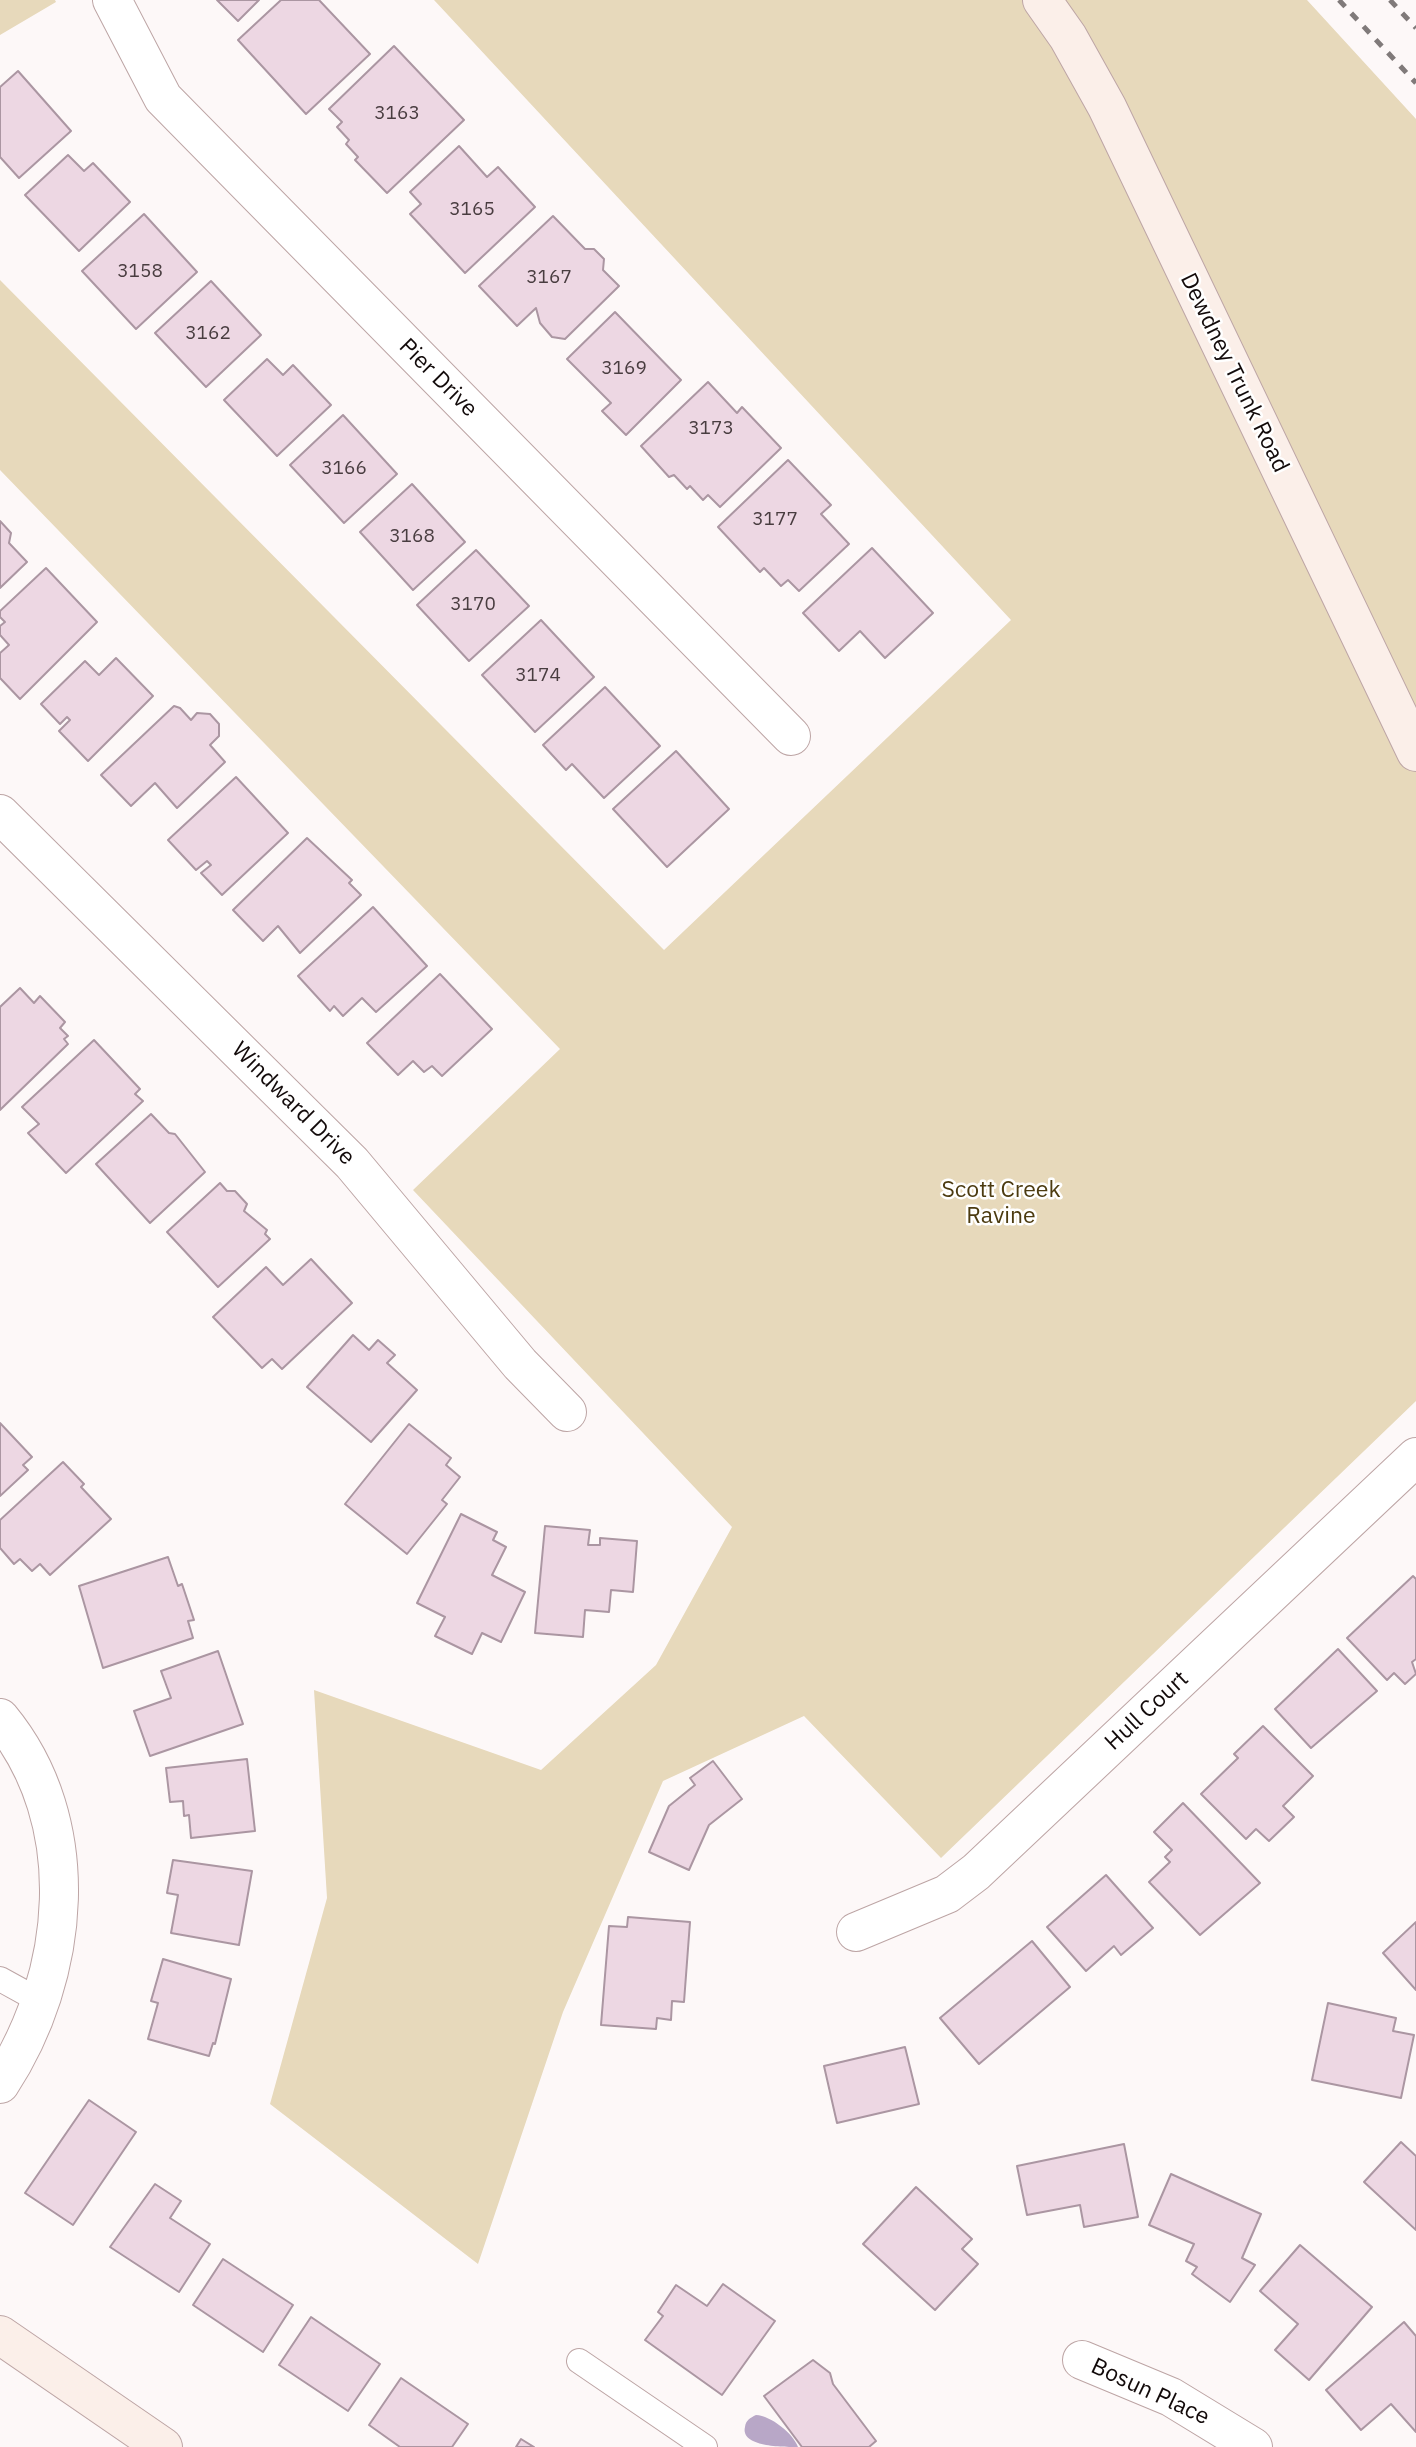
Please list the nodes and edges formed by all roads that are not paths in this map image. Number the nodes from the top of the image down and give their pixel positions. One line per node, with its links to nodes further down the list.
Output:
1 (112, 0): 3 (street, Pier Drive)
2 (1042, 0): 4 (main road, Dewdney Trunk Road)
3 (791, 736)
4 (1416, 752)
5 (0, 814): 6 (street, Windward Drive)
6 (566, 1412)
7 (1413, 1466): 9 (street, Hull Court)
8 (0, 1718): 11 (street)
9 (856, 1932)
10 (0, 1979): 11 (lane)
11 (40, 2001): 12 (street)
12 (0, 2084)
13 (0, 2335): 16 (main road)
14 (1082, 2360): 18 (street, Bosun Place)
15 (579, 2361): 17 (lane)
16 (163, 2447)
17 (705, 2447)
18 (1253, 2447)

